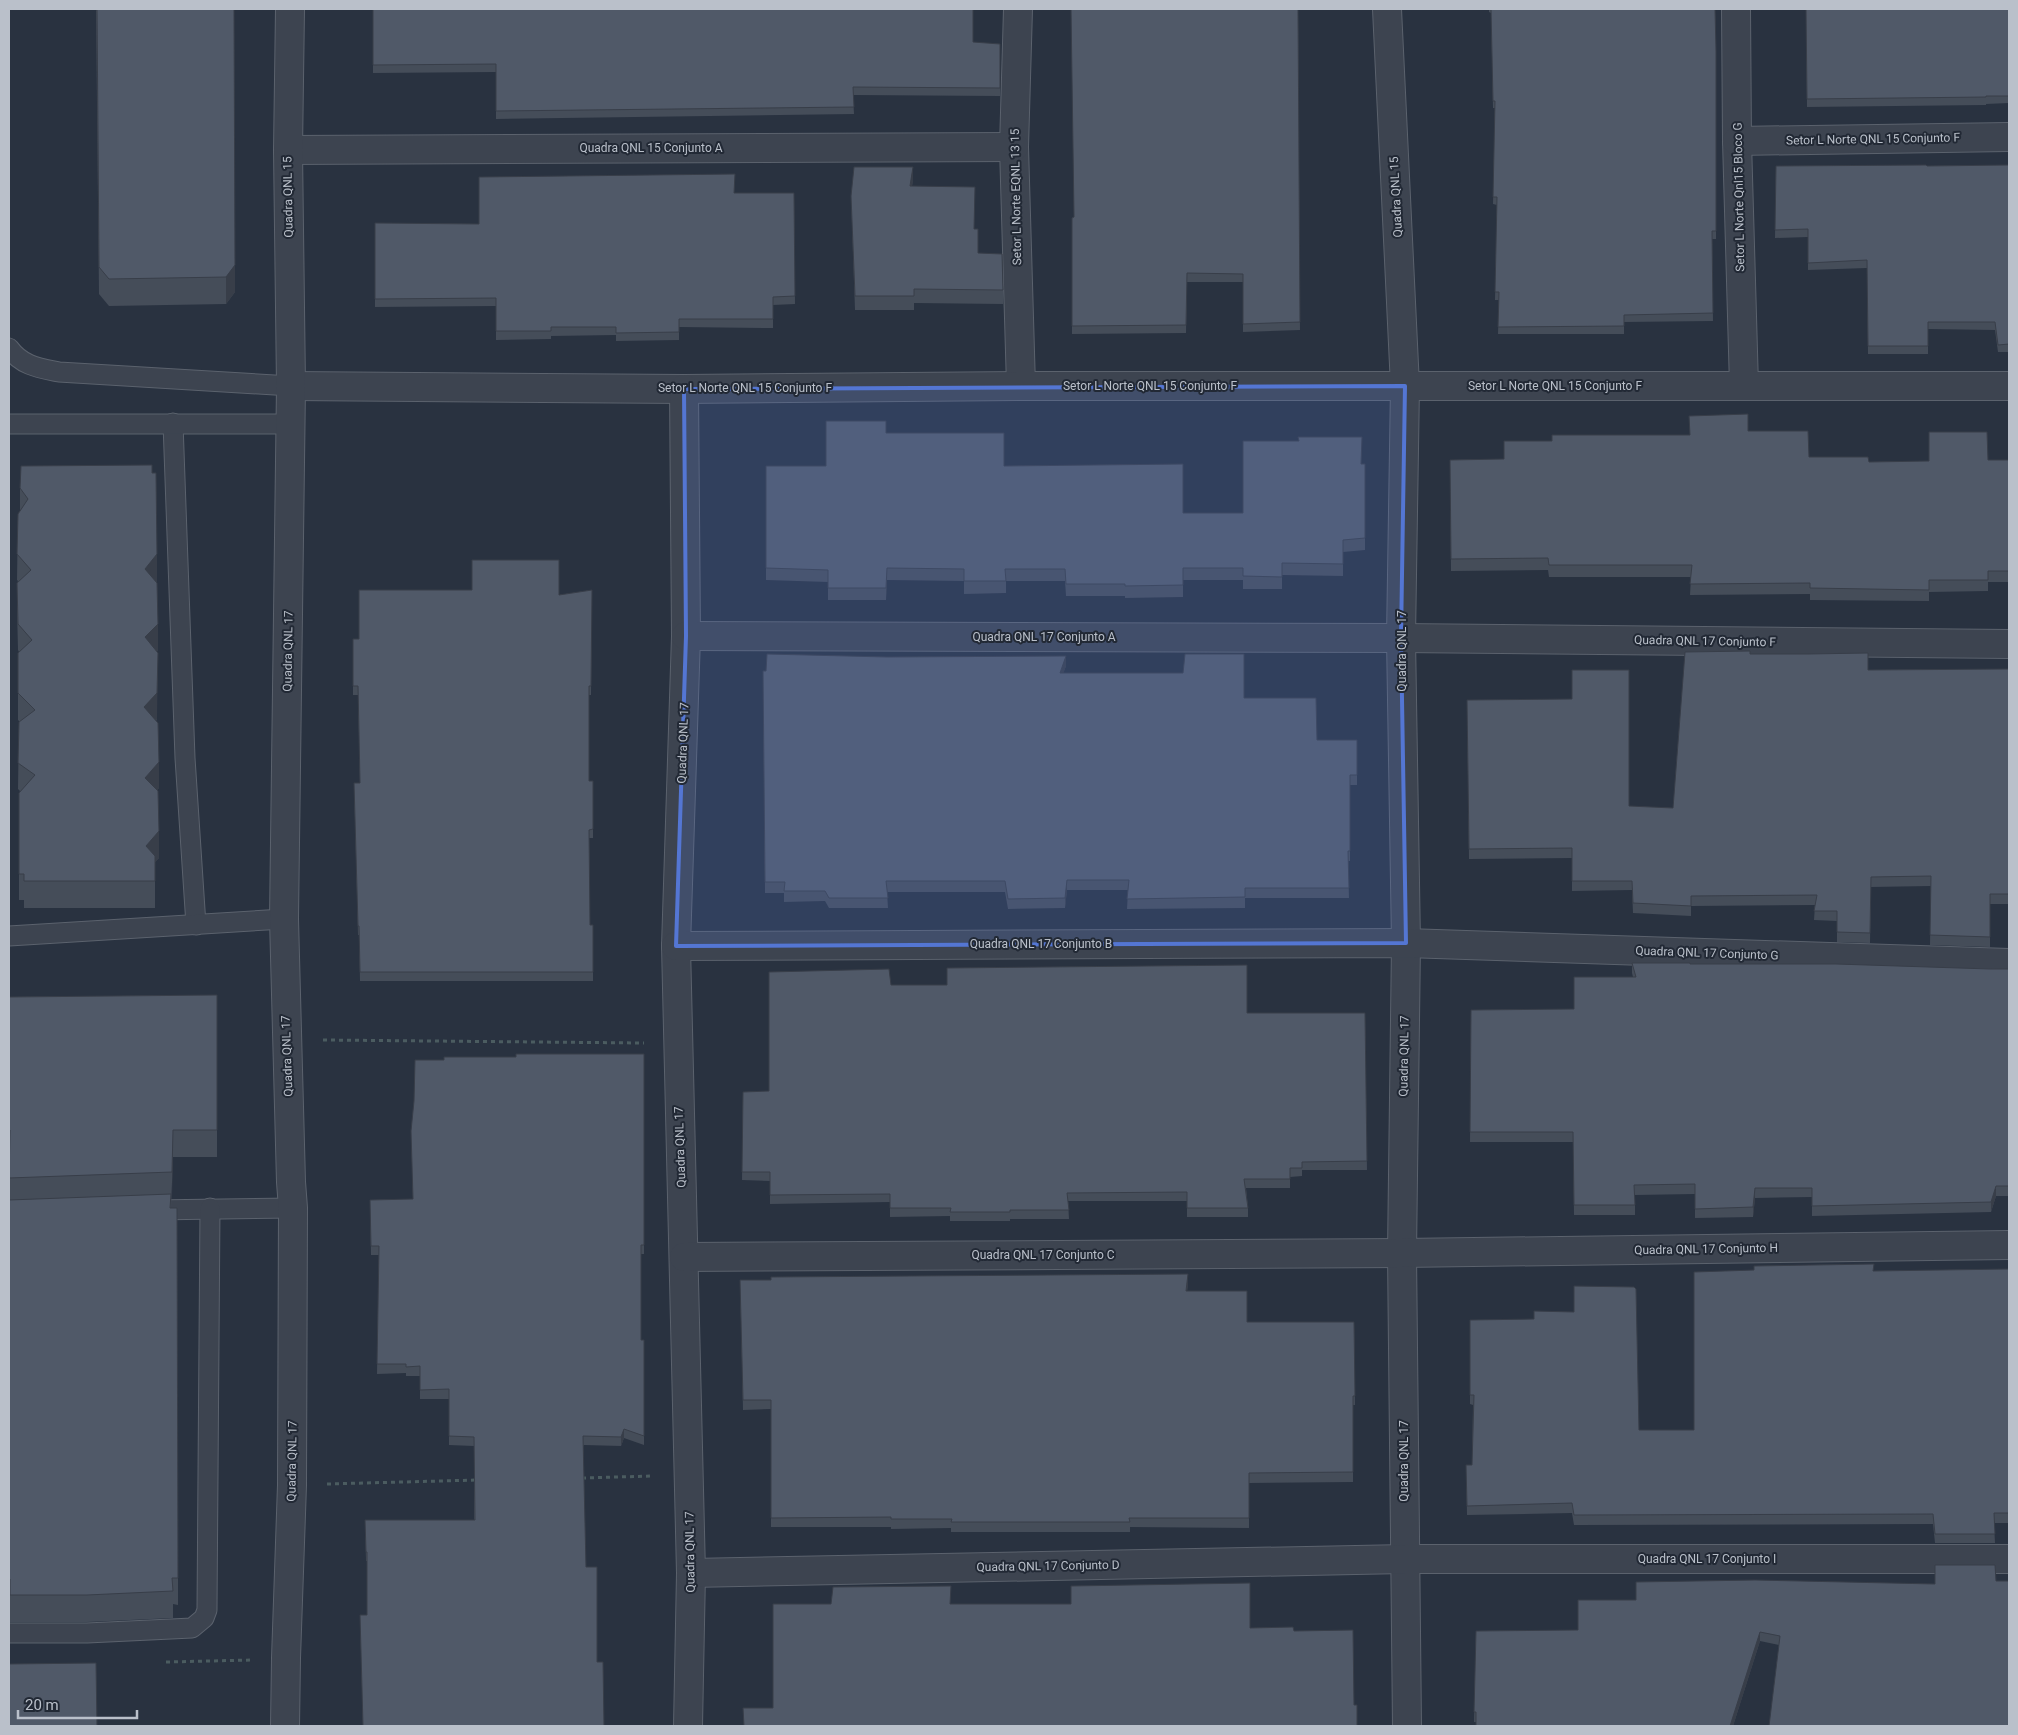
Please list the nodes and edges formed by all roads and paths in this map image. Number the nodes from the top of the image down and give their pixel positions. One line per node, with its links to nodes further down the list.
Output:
1 (290, 9): 8 (street, Quadra QNL 15)
2 (1018, 9): 7 (street, Setor L Norte EQNL 13 15)
3 (1386, 9): 12 (street, Quadra QNL 15)
4 (1736, 9): 6 (street, Setor L Norte Qnl15 Bloco G)
5 (2009, 137): 6 (street, Setor L Norte QNL 15 Conjunto F)
6 (1737, 141): 13 (street, Setor L Norte Qnl15 Bloco G)
7 (1014, 147): 8 (street, Quadra QNL 15 Conjunto A); 11 (street, Setor L Norte EQNL 13 15)
8 (288, 150): 10 (street, Quadra QNL 15)
9 (9, 348): 10 (lane)
10 (291, 386): 15 (street, Setor L Norte QNL 15 Conjunto F); 18 (street, Quadra QNL 17)
11 (1021, 386): 12 (street, Setor L Norte QNL 15 Conjunto F); 15 (street, Setor L Norte QNL 15 Conjunto F)
12 (1405, 386): 13 (street, Setor L Norte QNL 15 Conjunto F); 20 (street, Quadra QNL 17)
13 (1744, 386): 14 (street, Setor L Norte QNL 15 Conjunto F)
14 (2009, 386)
15 (684, 389): 19 (street, Quadra QNL 17)
16 (173, 423): 17 (lane); 18 (lane); 23 (lane)
17 (9, 424)
18 (291, 424): 22 (street, Quadra QNL 17)
19 (686, 636): 20 (street, Quadra QNL 17 Conjunto A); 26 (street, Quadra QNL 17)
20 (1402, 638): 21 (street, Quadra QNL 17 Conjunto F); 25 (street, Quadra QNL 17)
21 (2009, 644)
22 (284, 919): 23 (lane); 28 (street, Quadra QNL 17)
23 (196, 925): 24 (lane)
24 (9, 936)
25 (1406, 943): 26 (street, Quadra QNL 17 Conjunto B); 27 (street, Quadra QNL 17 Conjunto G); 34 (street, Quadra QNL 17)
26 (676, 946): 29 (street, Quadra QNL 17)
27 (2009, 963)
28 (287, 1040): 29 (path); 31 (street, Quadra QNL 17)
29 (677, 1043): 35 (street, Quadra QNL 17)
30 (210, 1208): 31 (lane); 32 (lane); 43 (lane)
31 (293, 1208): 39 (street, Quadra QNL 17)
32 (133, 1211)
33 (2009, 1245): 34 (street, Quadra QNL 17 Conjunto H)
34 (1402, 1253): 35 (street, Quadra QNL 17 Conjunto C); 40 (street, Quadra QNL 17)
35 (684, 1257): 36 (street, Quadra QNL 17)
36 (689, 1475): 37 (path); 42 (street, Quadra QNL 17)
37 (580, 1478)
38 (480, 1480): 39 (path)
39 (292, 1485): 44 (street, Quadra QNL 17)
40 (1405, 1558): 41 (street, Quadra QNL 17 Conjunto I); 42 (street, Quadra QNL 17 Conjunto D); 46 (street, Quadra QNL 17)
41 (2009, 1559)
42 (691, 1573): 45 (street, Quadra QNL 17)
43 (9, 1633)
44 (286, 1726)
45 (688, 1726)
46 (1407, 1726)

